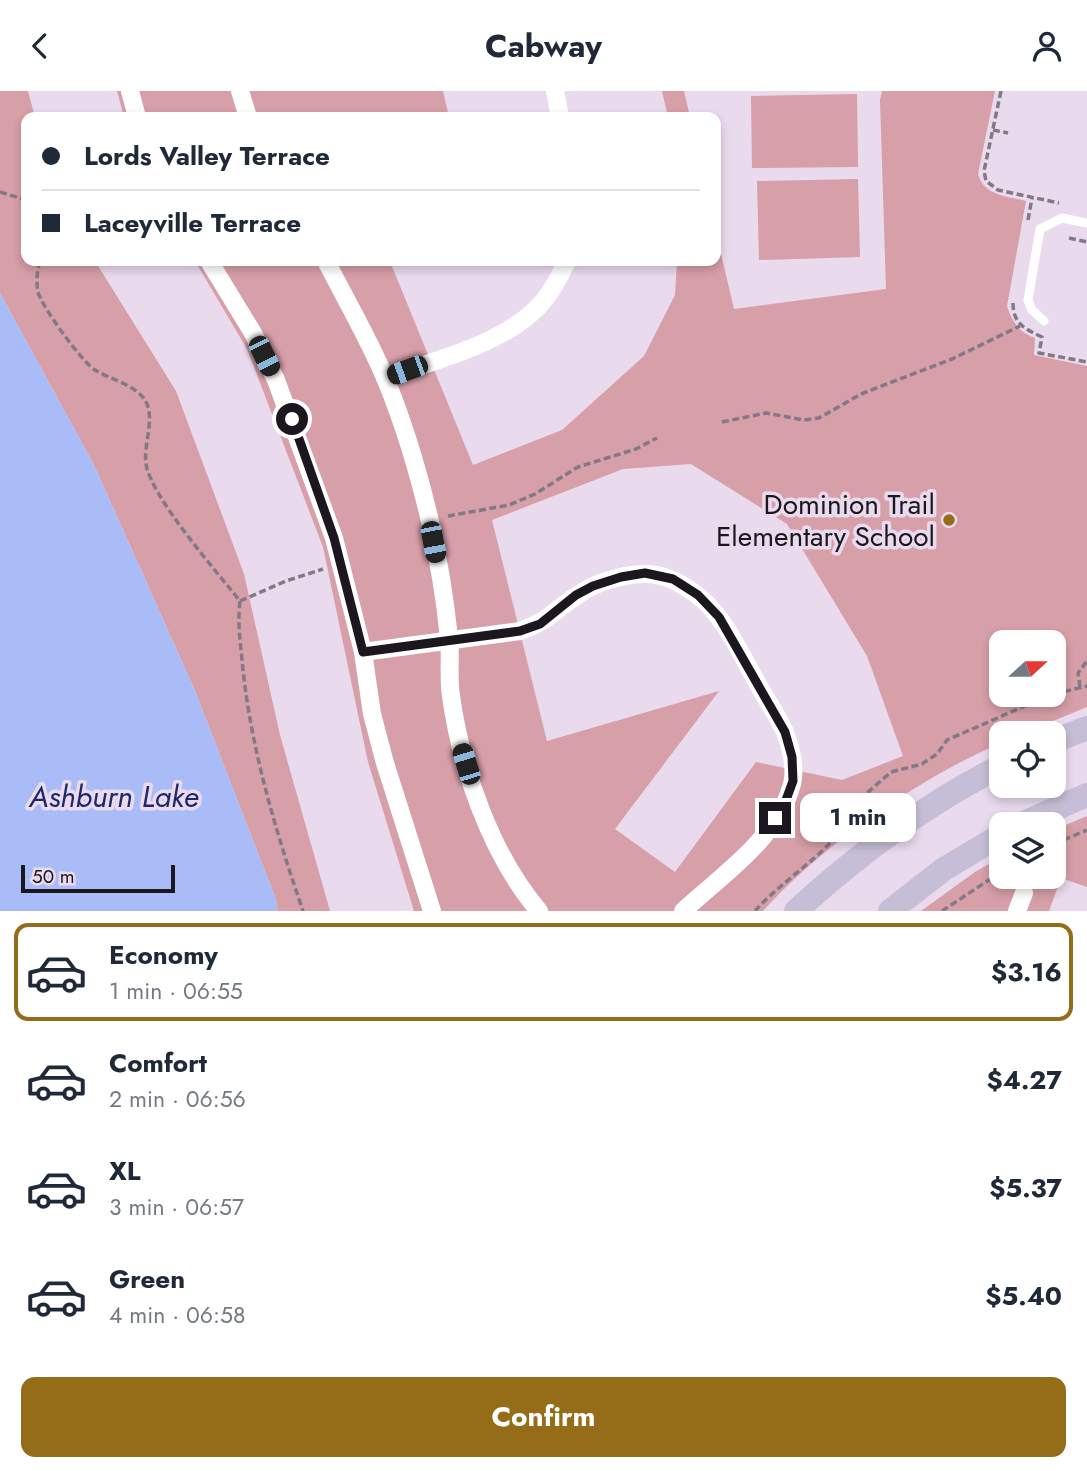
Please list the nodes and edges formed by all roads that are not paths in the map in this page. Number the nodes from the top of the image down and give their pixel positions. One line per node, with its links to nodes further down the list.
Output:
1 (130, 91): 4 (street)
2 (240, 91): 5 (street)
3 (555, 91): 6 (street)
4 (136, 112)
5 (246, 112)
6 (560, 112)
7 (1087, 223): 11 (lane)
8 (212, 266): 14 (street)
9 (329, 266): 12 (street)
10 (564, 266): 12 (street)
11 (1044, 321)
12 (386, 378): 13 (street)
13 (449, 640): 14 (street); 23 (street); 24 (street)
14 (363, 652): 22 (street)
15 (1087, 728): 16 (main road)
16 (1066, 736)
17 (989, 773): 25 (main road)
18 (1087, 795): 19 (main road)
19 (1048, 812)
20 (989, 842): 26 (main road)
21 (1024, 893): 27 (street)
22 (432, 911)
23 (539, 911)
24 (682, 911)
25 (796, 911)
26 (890, 911)
27 (1017, 911)

